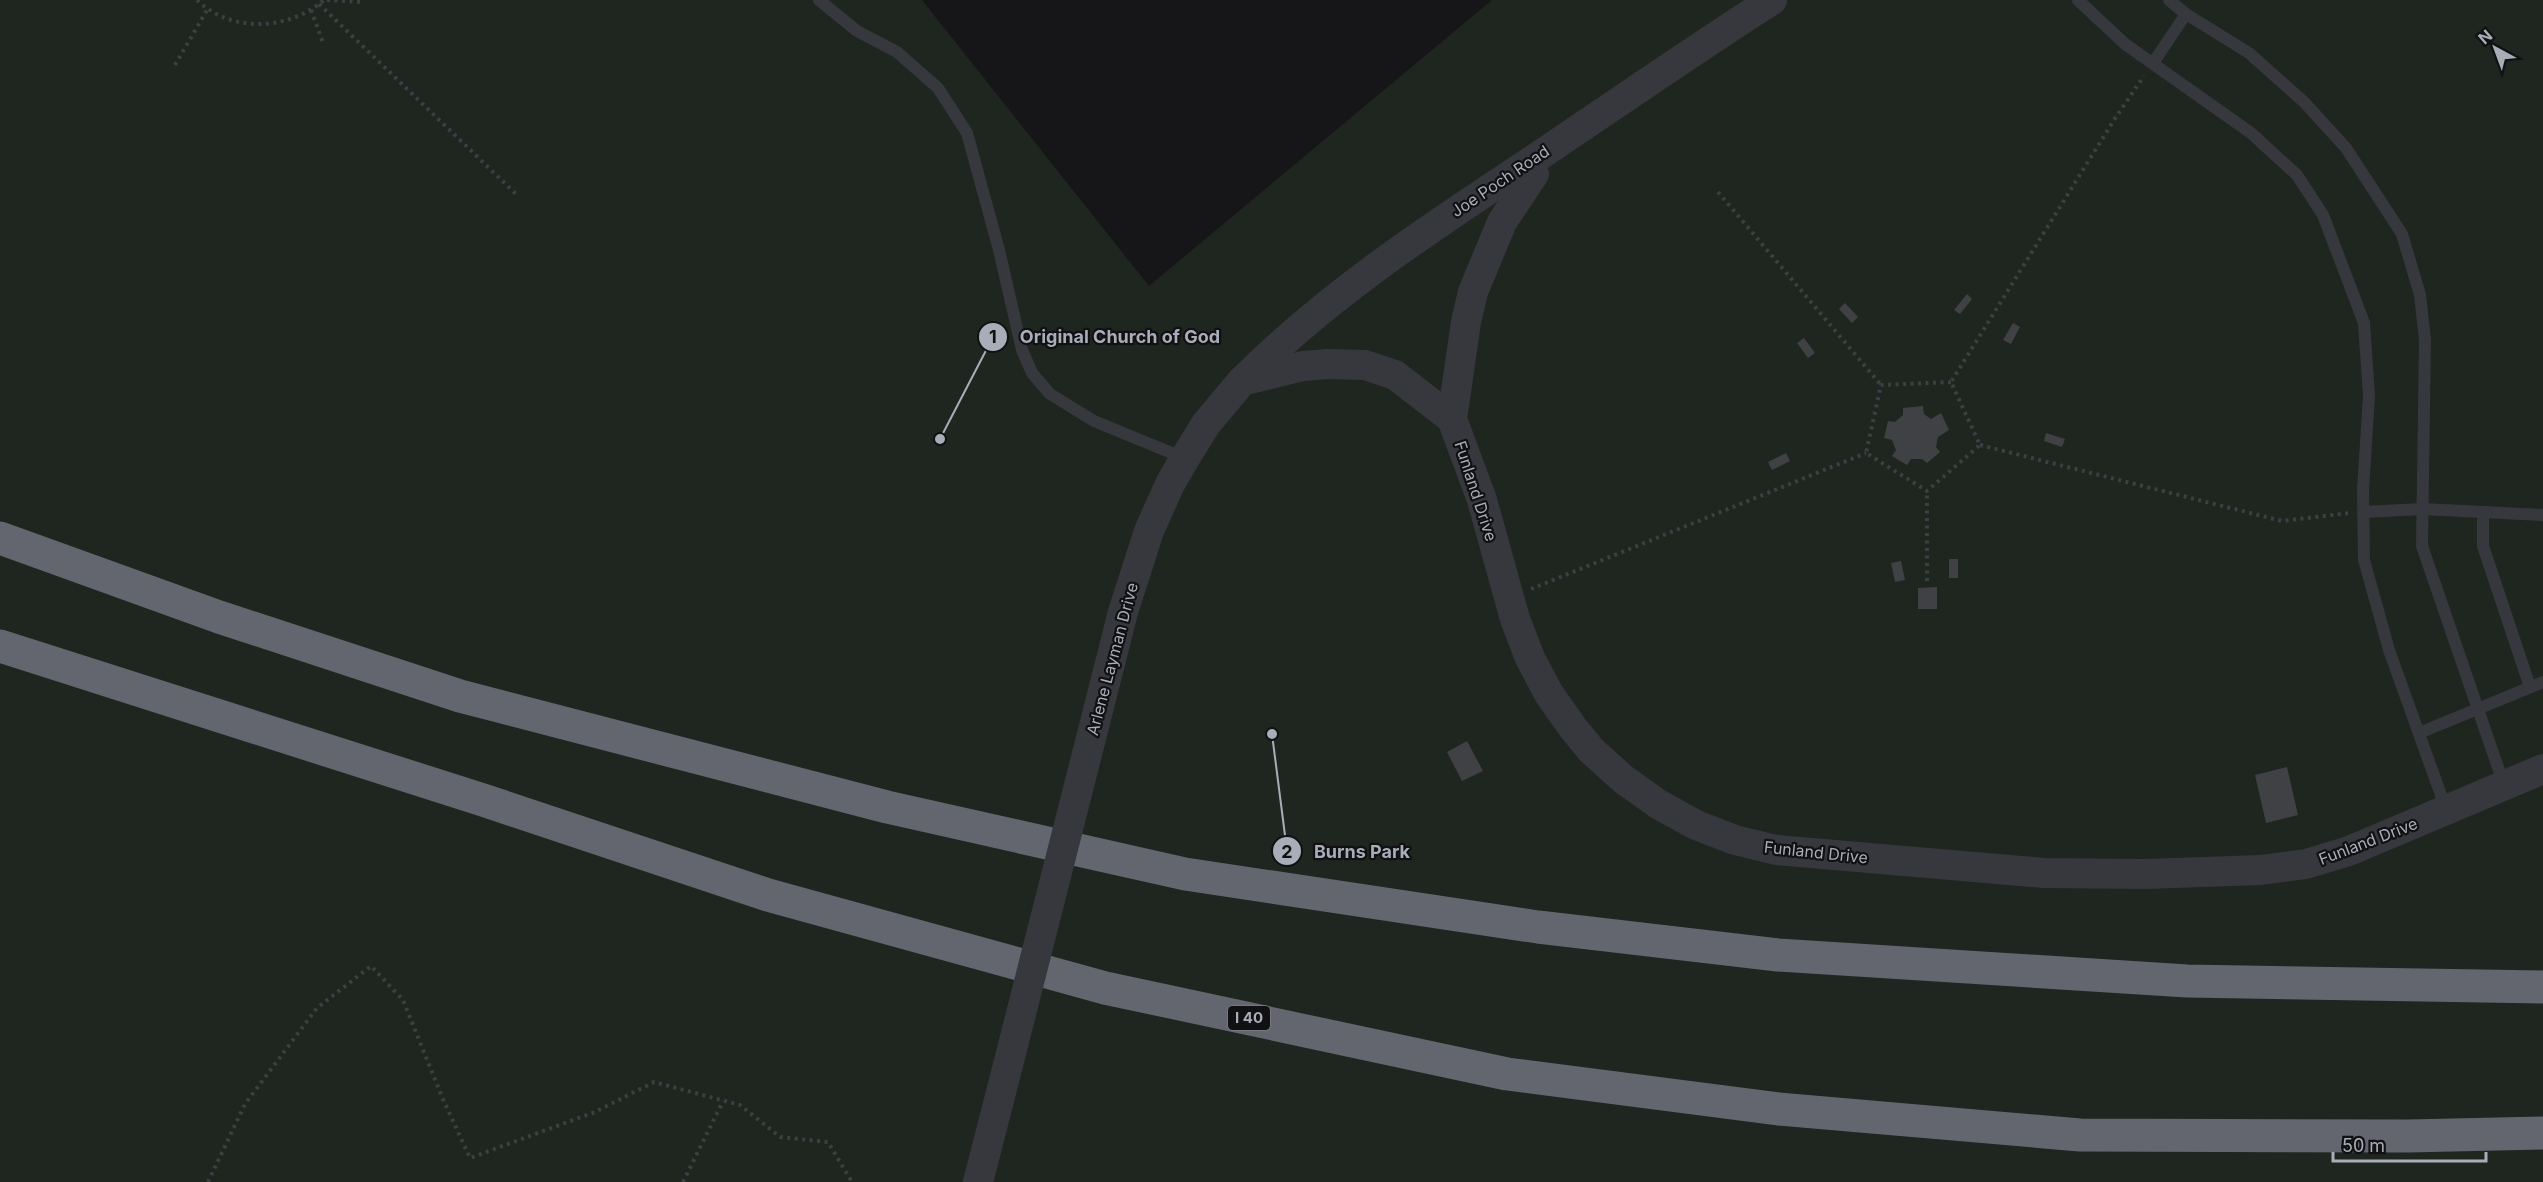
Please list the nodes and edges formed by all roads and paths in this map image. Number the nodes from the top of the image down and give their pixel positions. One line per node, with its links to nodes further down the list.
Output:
1 (197, 0): 9 (path)
2 (325, 0): 7 (path); 8 (path)
3 (819, 0): 24 (lane)
4 (1772, 0): 15 (street, Joe Poch Road)
5 (2078, 0): 13 (lane)
6 (2169, 0): 11 (lane)
7 (362, 2)
8 (319, 4): 10 (path); 17 (path)
9 (207, 10): 10 (path); 14 (path)
10 (312, 10): 12 (path)
11 (2186, 14): 13 (lane); 26 (lane)
12 (324, 45)
13 (2153, 63): 19 (path); 27 (lane)
14 (175, 65)
15 (1530, 162): 18 (street, Joe Poch Road); 21 (street, Funland Drive)
16 (1718, 192): 20 (path)
17 (517, 195)
18 (1242, 381): 21 (street); 24 (street, Arlene Layman Drive)
19 (1951, 382): 20 (path); 22 (path)
20 (1881, 385): 23 (path)
21 (1452, 419): 32 (street, Funland Drive)
22 (1980, 445): 25 (path); 27 (path)
23 (1866, 453): 25 (path); 32 (path)
24 (1185, 458): 47 (street, Arlene Layman Drive, bridge)
25 (1928, 491): 31 (path)
26 (2422, 509): 27 (lane); 28 (lane); 36 (lane)
27 (2363, 512): 37 (lane)
28 (2483, 512): 29 (lane); 35 (lane)
29 (2543, 515)
30 (0, 538): 41 (highway)
31 (1928, 581)
32 (1509, 598): 40 (street, Funland Drive)
33 (0, 646): 43 (highway, I 40)
34 (2543, 682): 35 (lane)
35 (2530, 687): 36 (lane)
36 (2477, 708): 37 (lane); 39 (lane)
37 (2419, 732): 40 (lane)
38 (2543, 769): 39 (street, Funland Drive)
39 (2504, 785): 40 (street, Funland Drive)
40 (2446, 810)
41 (2543, 987)
42 (723, 1101): 44 (path); 45 (path); 46 (path)
43 (2543, 1132)
44 (208, 1182)
45 (683, 1182)
46 (852, 1182)
47 (978, 1182)

